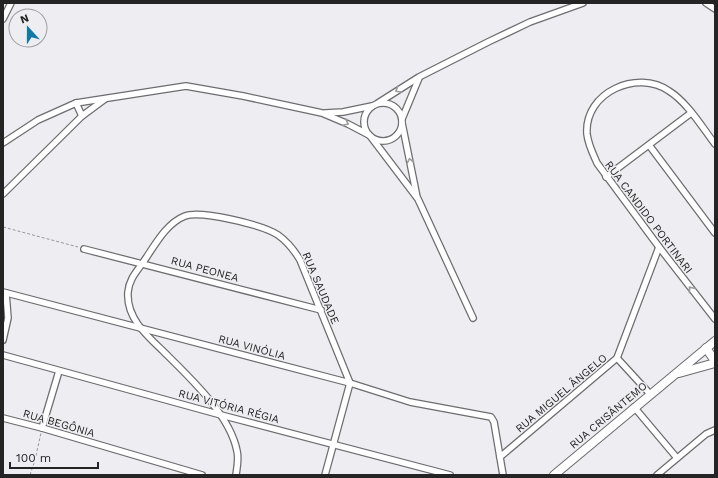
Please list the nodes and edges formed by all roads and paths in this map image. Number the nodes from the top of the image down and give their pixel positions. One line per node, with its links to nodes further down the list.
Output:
1 (11, 3): 5 (street)
2 (583, 3): 6 (street)
3 (706, 3): 4 (street)
4 (715, 9)
5 (3, 19)
6 (419, 77): 9 (street, one-way to 9); 14 (street)
7 (108, 98): 8 (street); 11 (street); 13 (street)
8 (76, 103): 13 (street); 16 (street)
9 (378, 103): 10 (street); 14 (street)
10 (372, 106): 11 (street); 15 (street)
11 (322, 113): 15 (street, one-way to 15)
12 (691, 113): 17 (street, RUA CANDIDO PORTINARI); 18 (street); 19 (street, RUA CANDIDO PORTINARI)
13 (82, 116): 20 (street)
14 (402, 120): 15 (street); 21 (street, one-way to 14)
15 (370, 136): 21 (street)
16 (3, 143)
17 (715, 144)
18 (649, 145): 19 (street); 23 (street)
19 (606, 177): 24 (street, RUA CANDIDO PORTINARI)
20 (3, 194)
21 (418, 199): 29 (street)
22 (3, 227): 25 (path)
23 (715, 233)
24 (659, 247): 30 (street, RUA CANDIDO PORTINARI, one-way to 24); 36 (street, RUA MIGUEL ÂNGELO)
25 (84, 249): 26 (street, RUA PEONEA)
26 (143, 263): 28 (street, RUA PEONEA); 28 (street, RUA SAUDADE); 31 (street, RUA SAUDADE)
27 (4, 293): 31 (street, RUA VINÓLIA); 32 (street)
28 (321, 310): 40 (street, RUA SAUDADE)
29 (473, 318)
30 (715, 319)
31 (140, 328): 40 (street, RUA VINÓLIA); 43 (street, RUA SAUDADE)
32 (3, 340)
33 (715, 341): 34 (main road, RUA CRISÂNTEMO)
34 (706, 348): 37 (main road); 39 (main road, RUA CRISÂNTEMO)
35 (3, 355): 38 (street, RUA VITÓRIA RÉGIA)
36 (617, 358): 41 (street); 48 (street, RUA MIGUEL ÂNGELO)
37 (715, 362): 39 (main road, RUA CRISÂNTEMO)
38 (59, 371): 43 (street, RUA VITÓRIA RÉGIA); 45 (street)
39 (677, 373): 41 (main road, RUA CRISÂNTEMO)
40 (350, 383): 47 (street); 48 (street, RUA VINÓLIA)
41 (650, 394): 42 (main road, RUA CRISÂNTEMO)
42 (634, 407): 49 (street); 56 (main road, RUA CRISÂNTEMO)
43 (221, 415): 47 (street, RUA VITÓRIA RÉGIA); 52 (street, RUA SAUDADE)
44 (3, 418): 45 (street, RUA BEGÔNIA)
45 (42, 428): 50 (path); 51 (street, RUA BEGÔNIA)
46 (715, 430): 49 (street)
47 (334, 445): 53 (street); 54 (street, RUA VITÓRIA RÉGIA)
48 (500, 457): 55 (street)
49 (677, 458): 57 (street)
50 (30, 475)
51 (202, 475)
52 (236, 475)
53 (325, 475)
54 (450, 475)
55 (502, 475)
56 (554, 475)
57 (657, 475)

